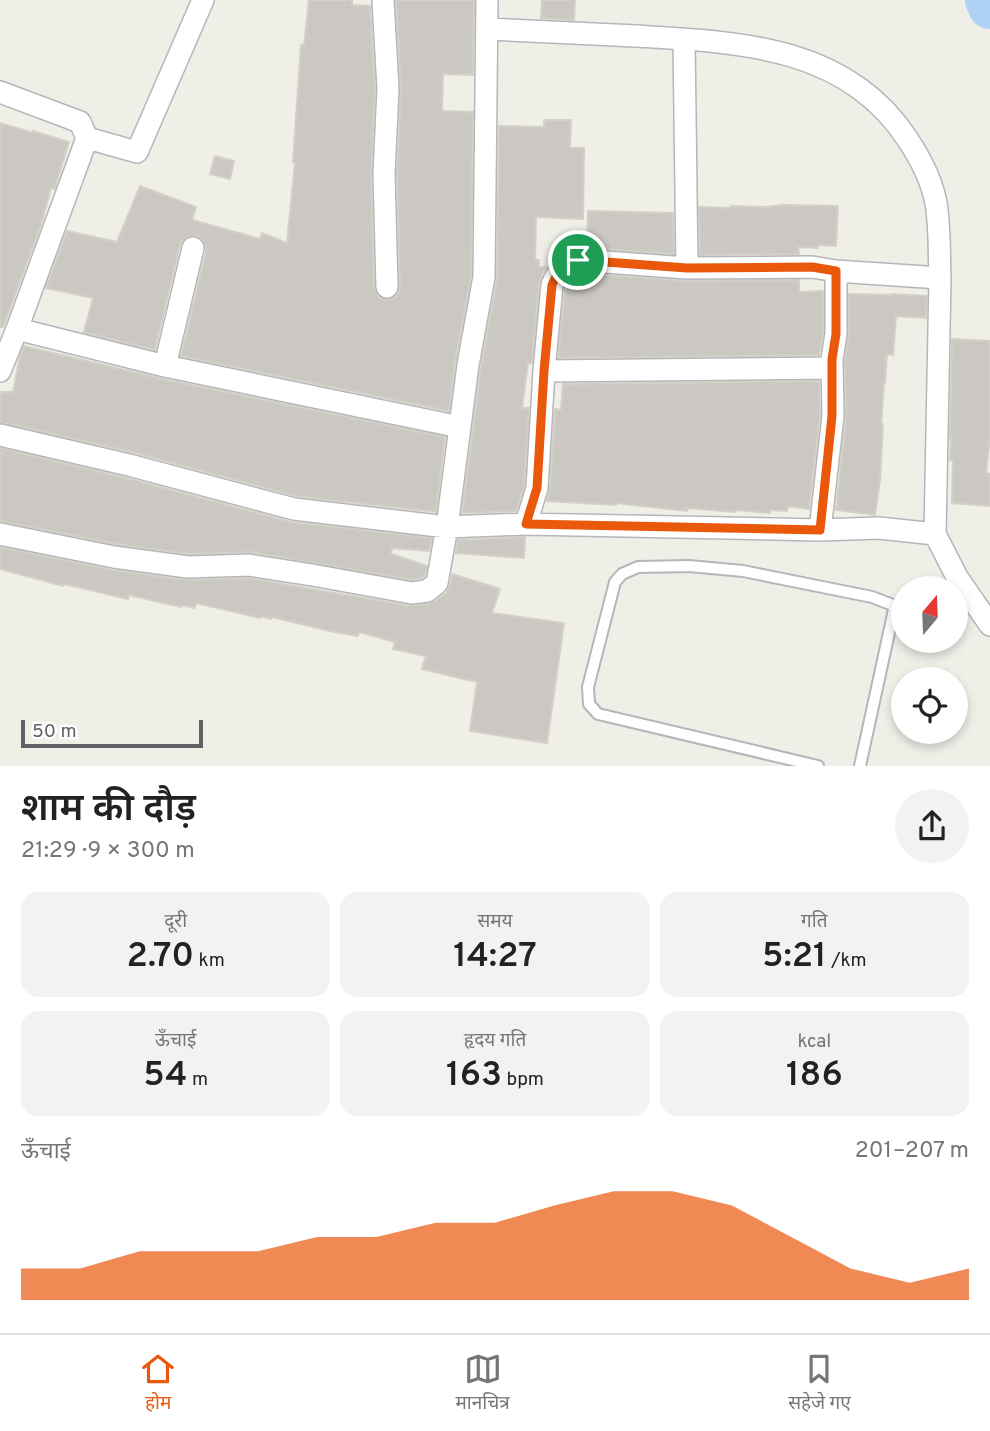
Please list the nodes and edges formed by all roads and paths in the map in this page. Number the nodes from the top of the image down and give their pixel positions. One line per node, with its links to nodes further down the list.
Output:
1 (203, 0): 7 (street)
2 (383, 0): 12 (street)
3 (487, 0): 4 (street)
4 (487, 29): 5 (street); 18 (street)
5 (684, 39): 9 (street); 11 (street)
6 (0, 92): 7 (street)
7 (87, 138): 13 (street)
8 (193, 248): 14 (street)
9 (687, 268): 10 (street); 17 (street)
10 (836, 271): 11 (street); 16 (street)
11 (940, 278): 24 (street)
12 (387, 287)
13 (18, 329): 14 (street); 15 (street)
14 (164, 366): 18 (street)
15 (1, 367)
16 (832, 368): 17 (street); 22 (street)
17 (544, 371): 20 (street)
18 (460, 427): 21 (street)
19 (0, 435): 21 (street)
20 (526, 524): 21 (street); 22 (street)
21 (447, 527): 23 (street)
22 (820, 530): 24 (street)
23 (0, 534)
24 (941, 545): 26 (street)
25 (891, 604): 28 (lane)
26 (990, 625)
27 (891, 640): 29 (lane)
28 (818, 766)
29 (860, 766)

